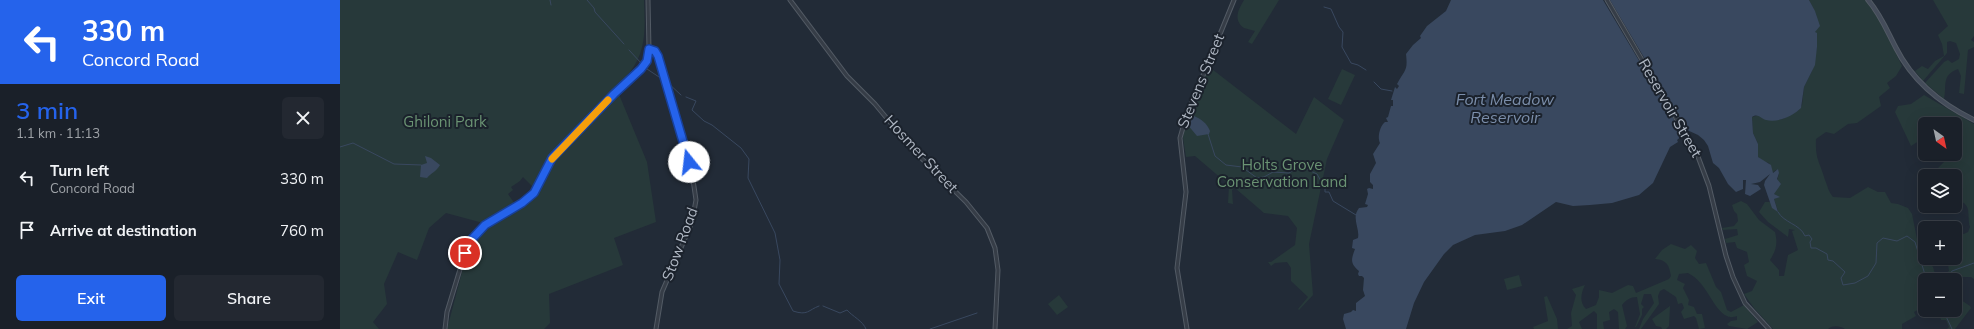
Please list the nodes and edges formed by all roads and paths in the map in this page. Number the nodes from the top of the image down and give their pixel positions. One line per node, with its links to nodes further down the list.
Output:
1 (648, 0): 6 (street)
2 (790, 0): 10 (street, Hosmer Street)
3 (1234, 0): 11 (street, Stevens Street)
4 (1607, 0): 12 (street, Reservoir Street)
5 (1868, 0): 7 (main road)
6 (649, 49): 8 (street); 9 (street, Stow Road)
7 (1974, 120)
8 (444, 329)
9 (656, 329)
10 (995, 329)
11 (1187, 329)
12 (1769, 329)

